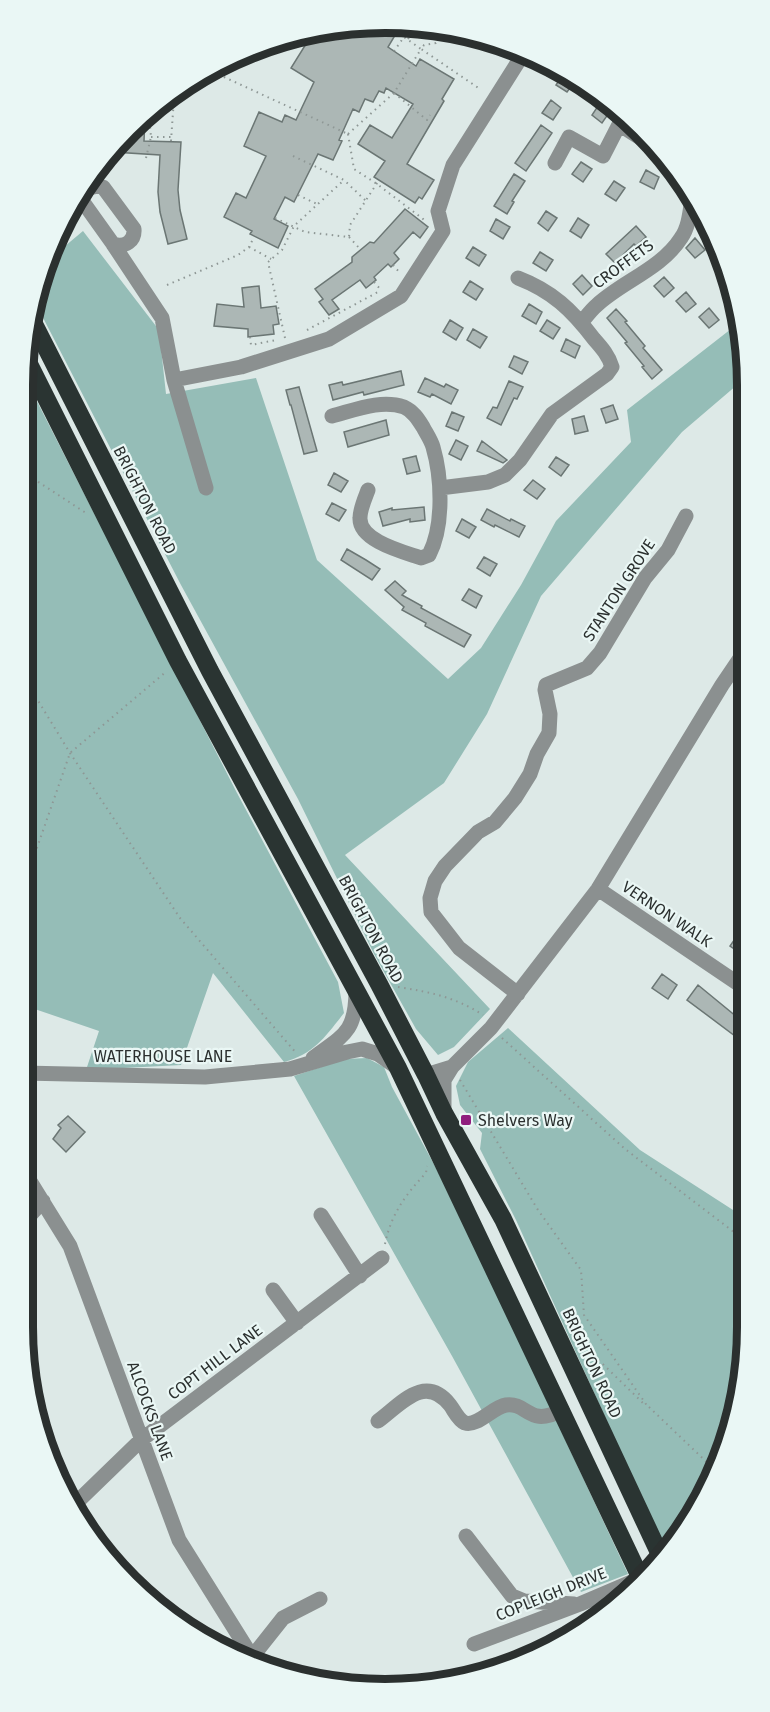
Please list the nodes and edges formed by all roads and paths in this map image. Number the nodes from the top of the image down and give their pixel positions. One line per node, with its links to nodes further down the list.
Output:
1 (411, 34): 3 (path)
2 (441, 38): 4 (path)
3 (408, 40): 4 (path); 5 (path)
4 (421, 49): 7 (path); 10 (path)
5 (394, 51)
6 (519, 60): 30 (street)
7 (412, 64): 8 (path); 11 (path)
8 (416, 67)
9 (219, 75): 16 (path)
10 (480, 89)
11 (394, 93): 13 (path); 16 (path)
12 (174, 104): 17 (path)
13 (430, 115)
14 (150, 123): 17 (path)
15 (620, 123): 20 (street)
16 (348, 134): 23 (path)
17 (151, 137): 19 (path)
18 (293, 156): 21 (path)
19 (146, 158)
20 (555, 163)
21 (344, 180): 26 (path); 28 (path)
22 (379, 180): 23 (path)
23 (377, 184): 26 (path); 30 (path)
24 (94, 186): 35 (street)
25 (298, 195): 28 (path)
26 (366, 201): 34 (path)
27 (84, 203): 35 (street)
28 (317, 204): 32 (path)
29 (690, 209): 46 (street, CROFFETS)
30 (438, 211): 51 (street)
31 (275, 218): 32 (path)
32 (294, 226): 34 (path); 38 (path)
33 (254, 237): 36 (path)
34 (349, 237): 37 (path)
35 (113, 244): 51 (street)
36 (249, 247): 38 (path); 43 (path)
37 (361, 250)
38 (271, 259): 49 (path)
39 (393, 265): 41 (path)
40 (518, 278): 46 (street)
41 (397, 279)
42 (374, 282): 45 (path)
43 (167, 285)
44 (387, 287): 45 (path)
45 (381, 290): 48 (path)
46 (581, 323): 55 (street)
47 (37, 331): 66 (highway, BRIGHTON ROAD)
48 (306, 331)
49 (250, 337)
50 (34, 373): 59 (highway)
51 (174, 380): 54 (street)
52 (332, 416): 55 (street)
53 (33, 479): 57 (path)
54 (206, 488)
55 (440, 488): 56 (street)
56 (368, 490)
57 (87, 513)
58 (686, 516): 68 (street, STANTON GROVE)
59 (178, 661): 62 (path); 67 (highway)
60 (737, 663): 64 (street)
61 (33, 694): 62 (path)
62 (70, 753): 63 (path); 70 (path)
63 (33, 857)
64 (598, 889): 65 (street, VERNON WALK); 68 (street)
65 (737, 983)
66 (379, 984): 69 (path); 74 (highway, BRIGHTON ROAD)
67 (356, 990): 70 (street, WATERHOUSE LANE); 72 (highway)
68 (518, 994): 69 (street)
69 (493, 1025): 71 (street); 82 (path)
70 (303, 1065): 72 (street, WATERHOUSE LANE); 73 (street, WATERHOUSE LANE)
71 (452, 1067): 74 (street); 75 (street); 88 (path)
72 (398, 1068): 76 (highway)
73 (33, 1072)
74 (426, 1075): 75 (highway, BRIGHTON ROAD); 76 (highway)
75 (444, 1113): 95 (highway, BRIGHTON ROAD)
76 (428, 1132): 89 (highway)
77 (427, 1163): 83 (path)
78 (33, 1186): 79 (street, ALCOCKS LANE)
79 (43, 1201): 80 (street); 91 (street, ALCOCKS LANE)
80 (33, 1211)
81 (321, 1215): 84 (street)
82 (737, 1234)
83 (382, 1258): 84 (street, COPT HILL LANE)
84 (360, 1276): 86 (street, COPT HILL LANE)
85 (273, 1290): 86 (street)
86 (297, 1323): 91 (street, COPT HILL LANE)
87 (571, 1334): 88 (path)
88 (648, 1407): 92 (path)
89 (562, 1410): 90 (street); 96 (highway)
90 (378, 1421)
91 (141, 1440): 93 (street, COPT HILL LANE); 101 (street, ALCOCKS LANE)
92 (709, 1464)
93 (79, 1500)
94 (466, 1536): 99 (street)
95 (657, 1549)
96 (638, 1572)
97 (624, 1585): 99 (street, COPLEIGH DRIVE)
98 (321, 1599): 102 (street)
99 (580, 1604): 100 (street, COPLEIGH DRIVE)
100 (474, 1644)
101 (248, 1651)
102 (256, 1654)

